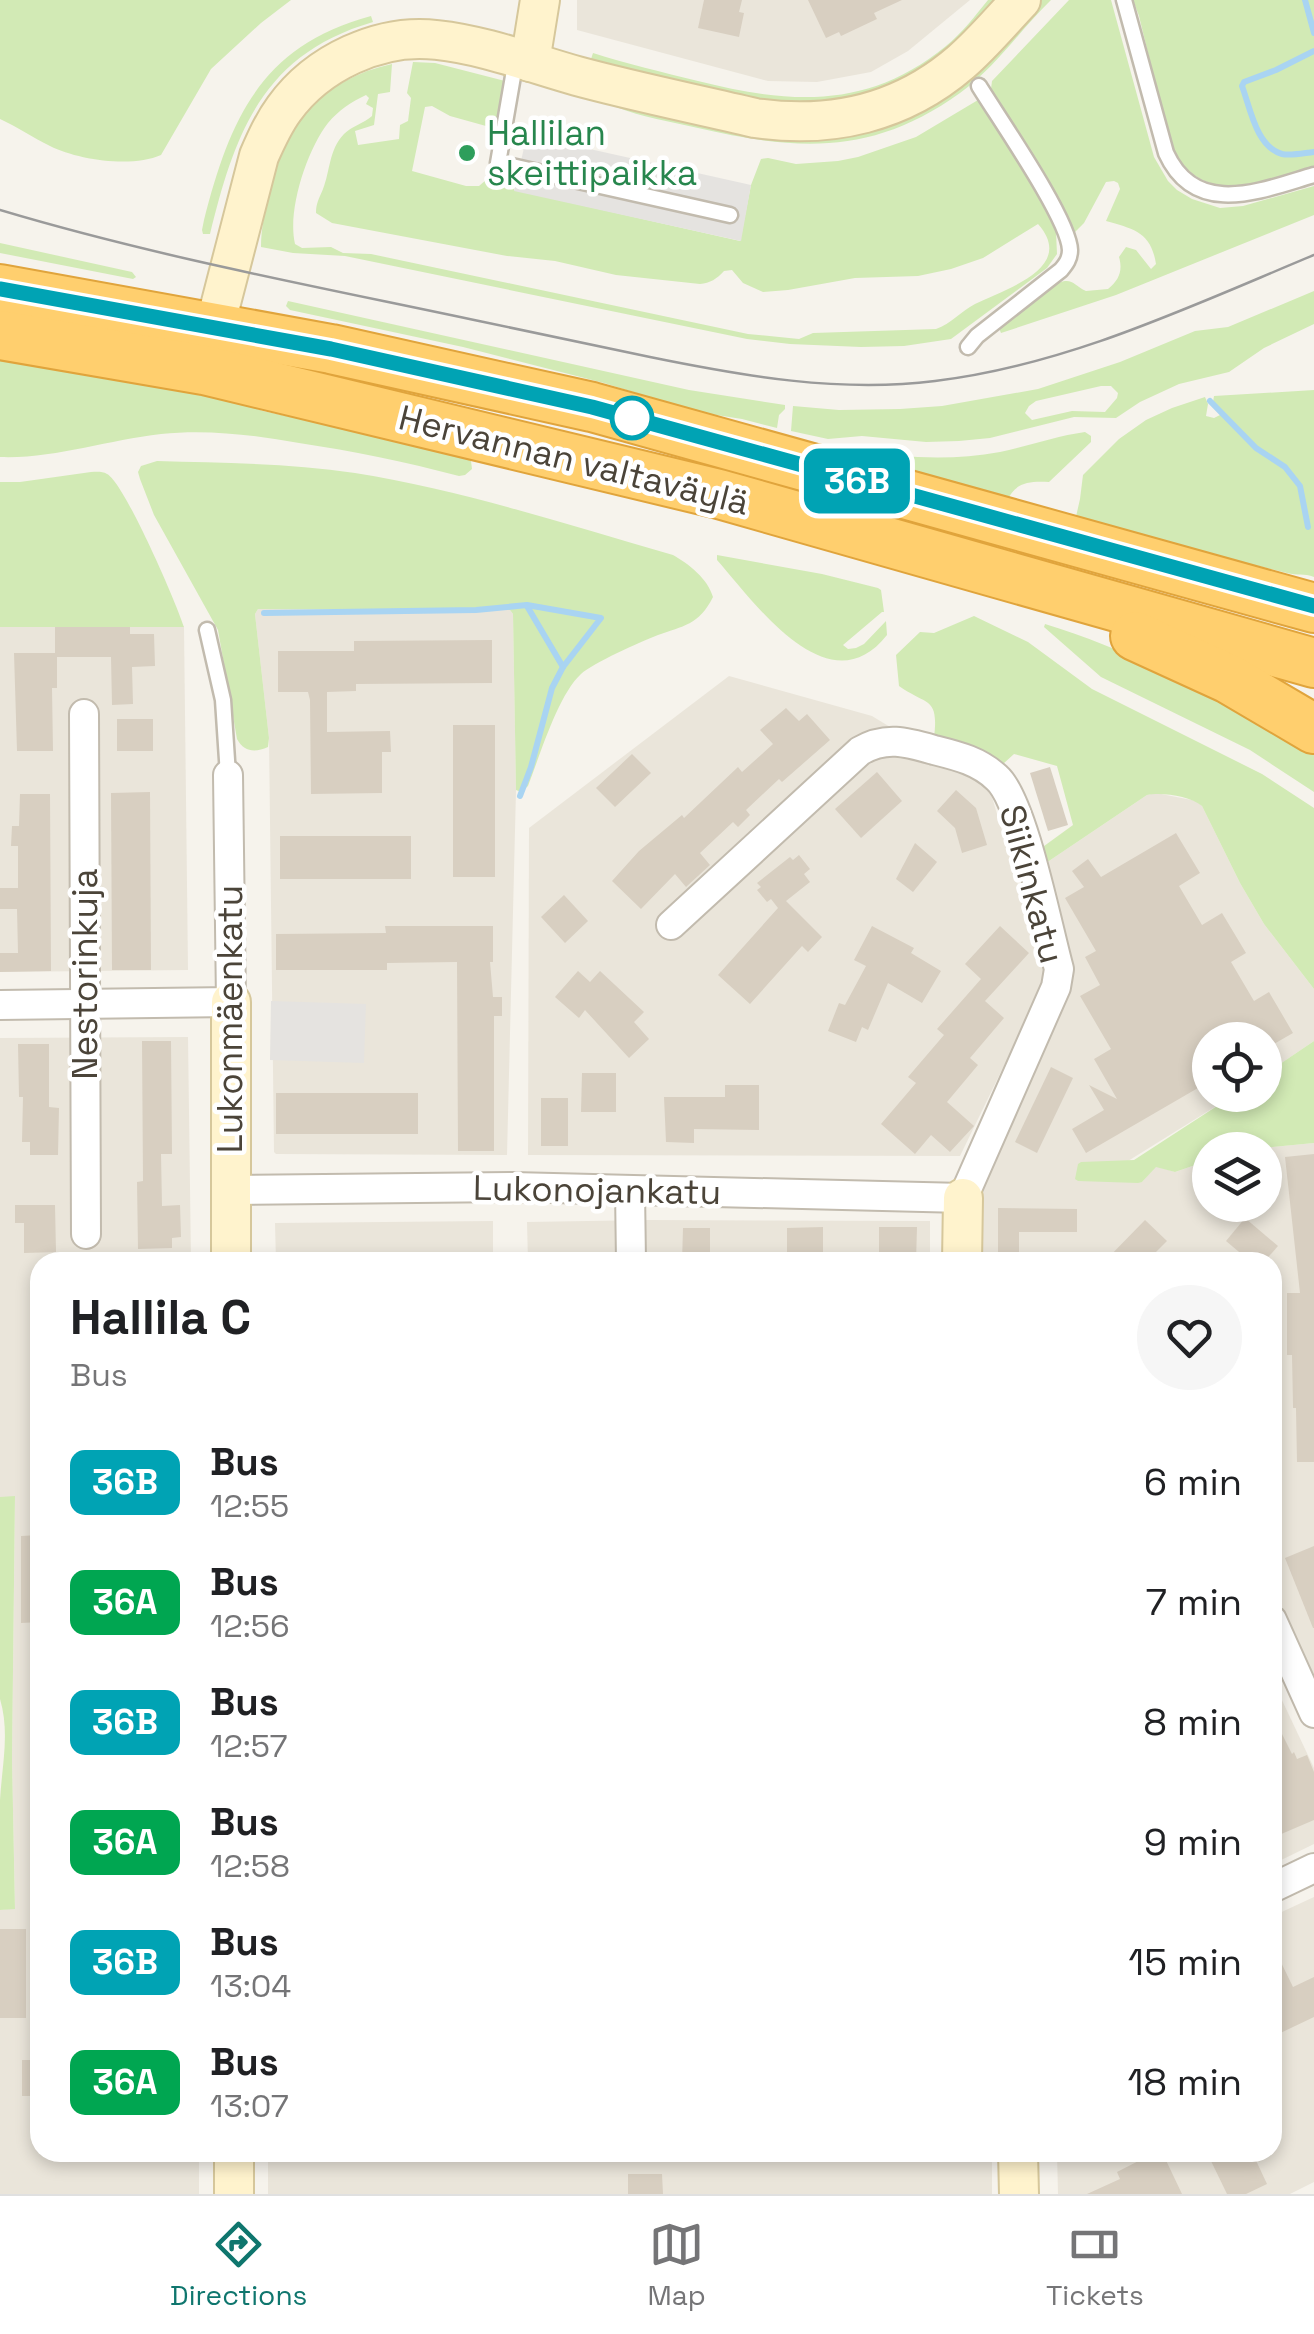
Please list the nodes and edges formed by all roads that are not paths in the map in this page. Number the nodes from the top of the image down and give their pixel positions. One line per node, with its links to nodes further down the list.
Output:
1 (540, 0): 4 (main road)
2 (1021, 0): 4 (main road)
3 (1124, 0): 6 (lane)
4 (523, 60): 7 (lane); 11 (main road)
5 (979, 86): 10 (lane)
6 (1314, 175)
7 (730, 215)
8 (0, 290): 11 (highway, Hervannan valtaväylä)
9 (0, 334): 11 (highway, Hervannan valtaväylä)
10 (968, 347)
11 (209, 349): 12 (highway, Hervannan valtaväylä); 13 (highway, Hervannan valtaväylä)
12 (942, 558): 15 (highway, Hervannan valtaväylä); 17 (highway)
13 (1310, 606)
14 (207, 630): 18 (lane)
15 (1314, 663)
16 (84, 714): 21 (street, Nestorinkuja)
17 (1314, 729)
18 (228, 775): 20 (street, Lukonmäenkatu)
19 (671, 925): 25 (street, Siikinkatu)
20 (231, 1002): 21 (street); 23 (main road, Lukonmäenkatu)
21 (84, 1004): 22 (street); 26 (street, Nestorinkuja)
22 (0, 1005)
23 (231, 1190): 24 (street, Lukonojankatu); 27 (main road, Lukonmäenkatu)
24 (630, 1190): 25 (street, Lukonojankatu); 28 (street)
25 (963, 1198): 29 (main road)
26 (86, 1234)
27 (231, 1252)
28 (631, 1252)
29 (962, 1252)
30 (1282, 1642): 31 (street)
31 (1314, 1713)
32 (1314, 1868): 33 (street)
33 (1282, 1883)
34 (234, 2162): 36 (main road)
35 (1018, 2162): 37 (main road)
36 (234, 2194)
37 (1019, 2194)

